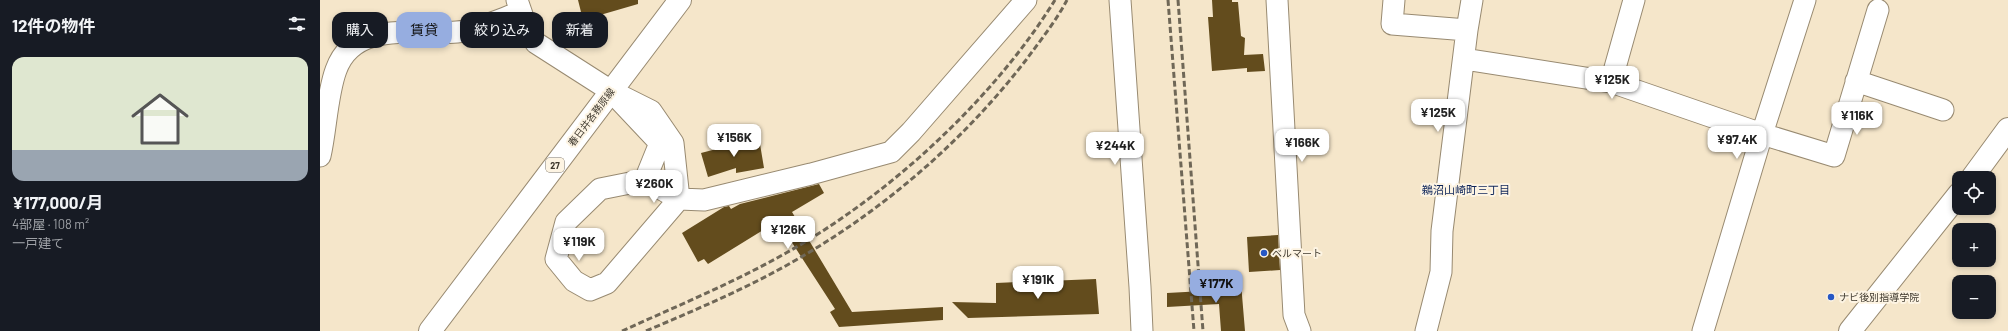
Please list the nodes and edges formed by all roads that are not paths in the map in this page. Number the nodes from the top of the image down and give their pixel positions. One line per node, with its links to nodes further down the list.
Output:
1 (680, 0): 15 (main road, 春日井各務原線 / 27)
2 (1026, 0): 22 (street)
3 (1120, 0): 25 (street)
4 (1277, 0): 26 (street)
5 (1394, 0): 11 (street)
6 (1472, 0): 11 (street)
7 (1634, 0): 14 (street)
8 (1805, 0): 18 (street)
9 (519, 6): 15 (street); 19 (street)
10 (1878, 10): 13 (street)
11 (1467, 30): 12 (street)
12 (1464, 58): 14 (street); 27 (street)
13 (1856, 81): 16 (street); 18 (street)
14 (1611, 82): 18 (street)
15 (611, 91): 21 (street); 22 (street); 24 (main road, 春日井各務原線 / 27)
16 (1943, 110)
17 (2008, 129): 20 (main road)
18 (1762, 134): 28 (street)
19 (320, 156)
20 (1977, 171)
21 (645, 180): 22 (street); 22 (street)
22 (679, 199)
23 (1952, 203): 29 (main road)
24 (430, 331)
25 (1142, 331)
26 (1300, 331)
27 (1426, 331)
28 (1703, 331)
29 (1850, 331)

